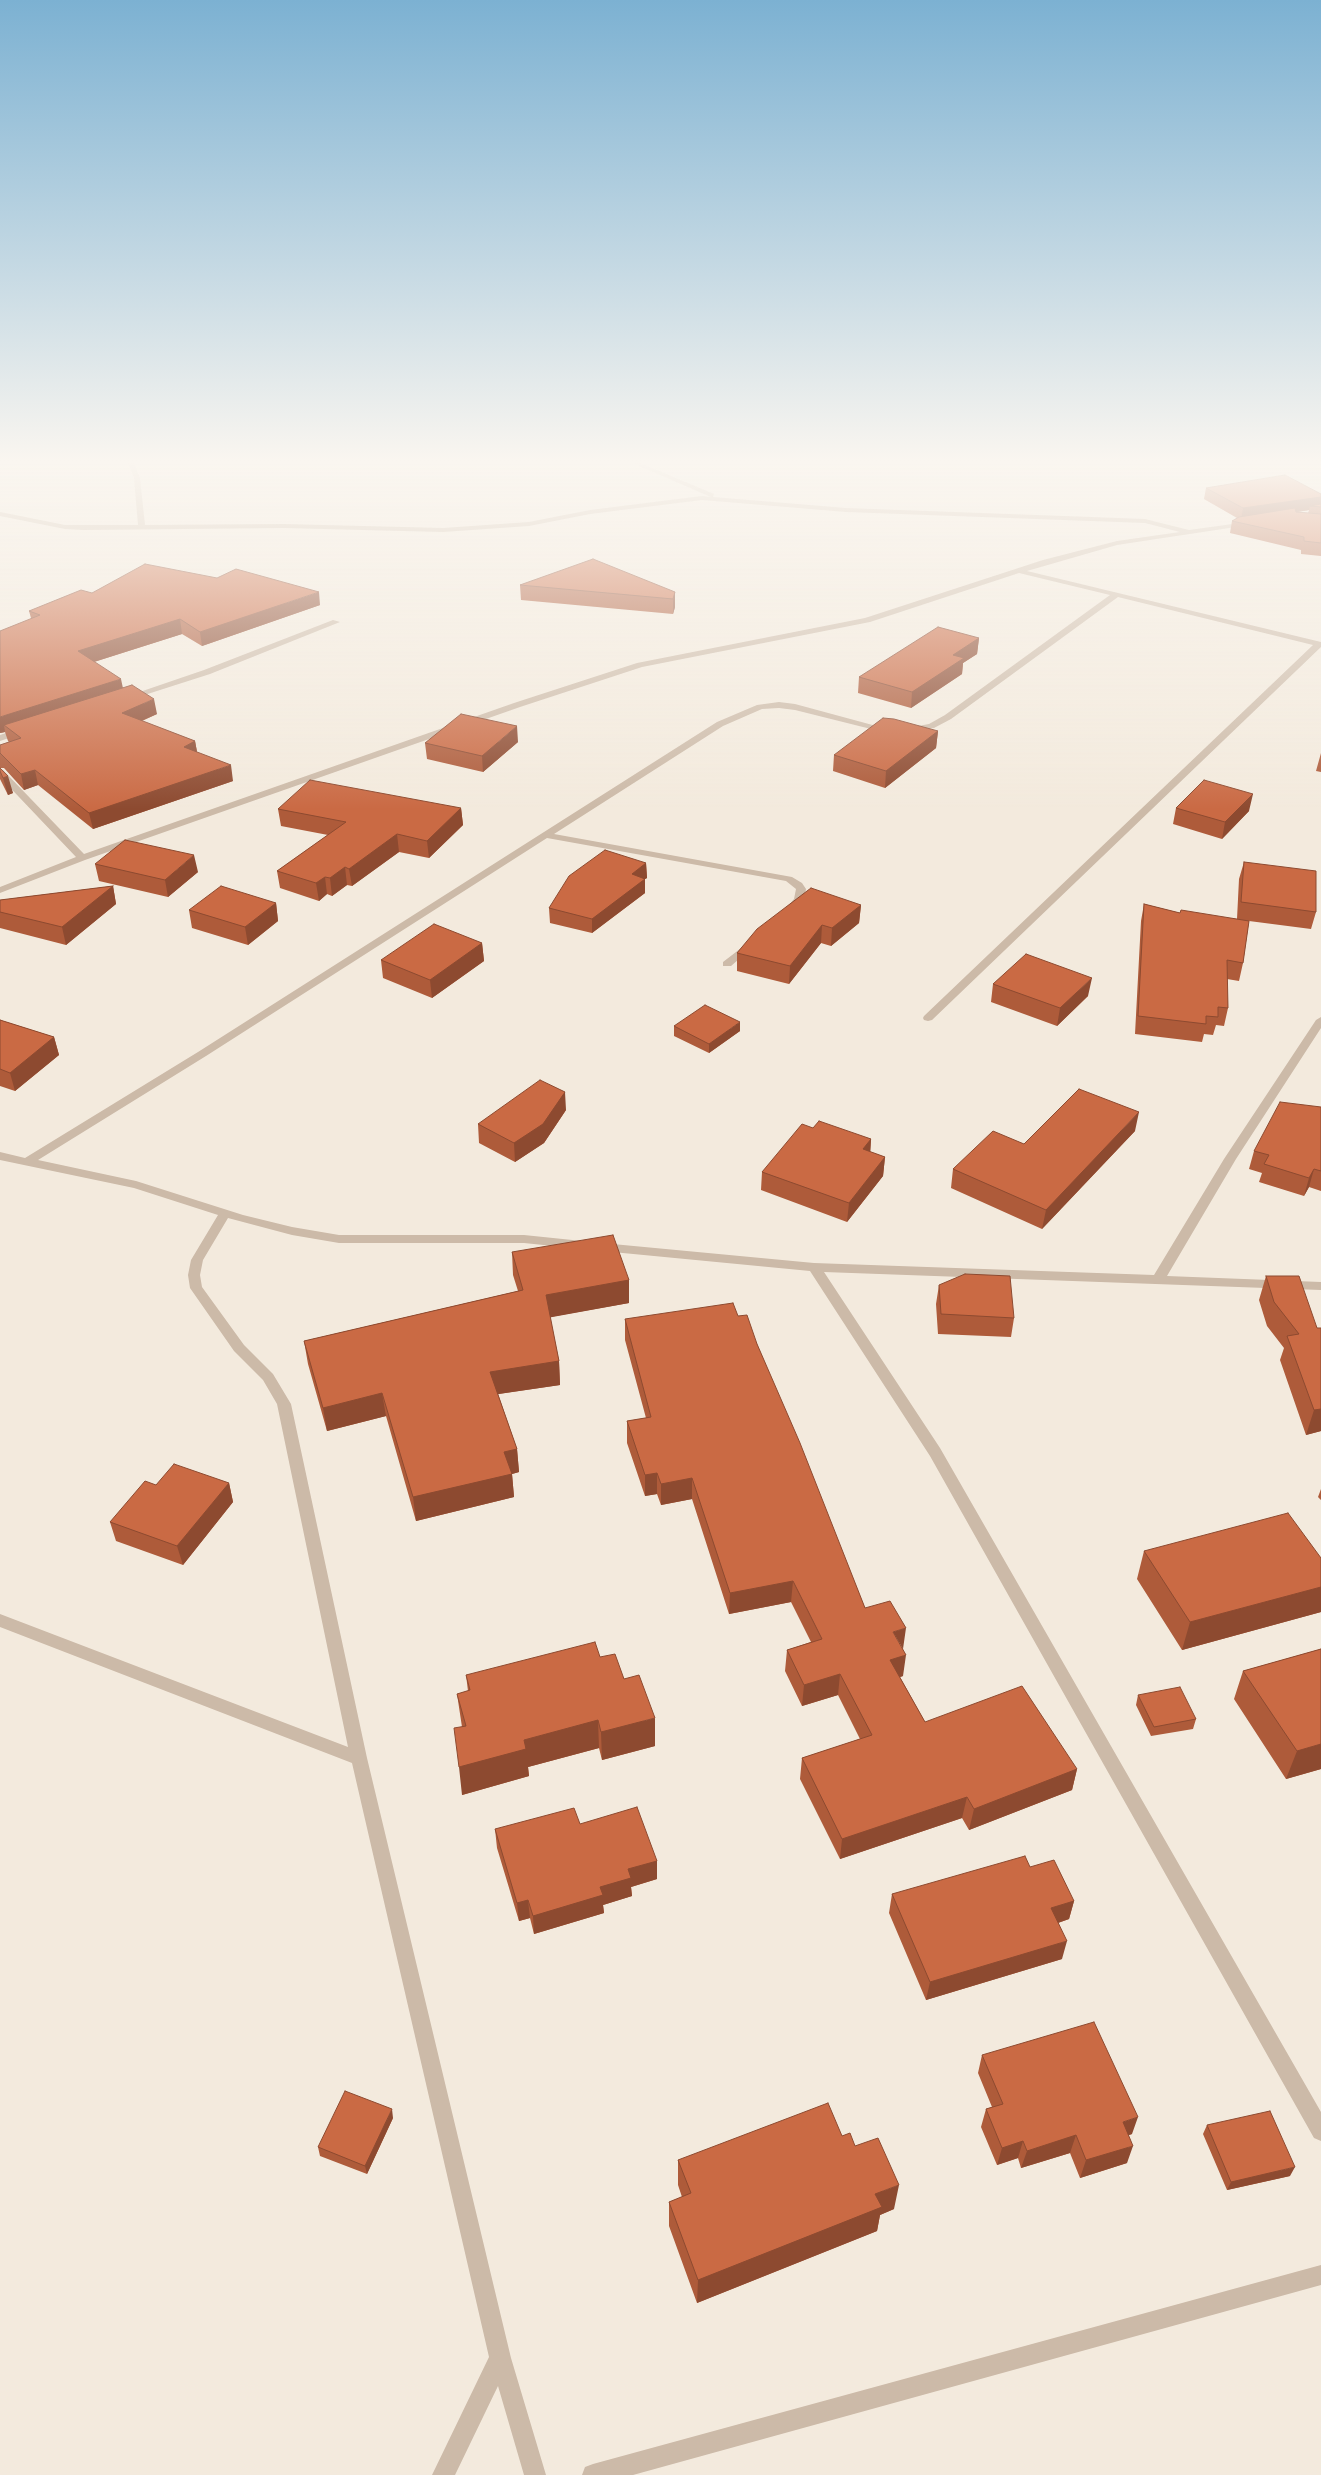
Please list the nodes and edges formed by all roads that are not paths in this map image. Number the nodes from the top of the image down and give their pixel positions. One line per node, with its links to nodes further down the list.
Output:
1 (997, 578): 11 (street)
2 (1050, 578): 3 (street)
3 (1116, 595): 5 (street); 10 (street)
4 (336, 622): 6 (street)
5 (1320, 644): 16 (street)
6 (122, 699)
7 (28, 729): 8 (street)
8 (0, 738)
9 (0, 772): 11 (street)
10 (545, 835): 13 (street); 19 (street)
11 (82, 858): 12 (street)
12 (0, 890)
13 (782, 917)
14 (755, 940): 15 (street)
15 (727, 964)
16 (928, 1018)
17 (1321, 1020): 22 (street)
18 (0, 1156): 19 (street)
19 (28, 1161): 20 (street)
20 (225, 1213): 21 (street); 25 (street)
21 (814, 1267): 22 (street); 26 (street)
22 (1158, 1280): 23 (street)
23 (1321, 1286)
24 (0, 1620): 25 (street)
25 (359, 1758): 28 (street)
26 (1321, 2131)
27 (1321, 2275): 31 (street)
28 (500, 2358): 29 (street); 30 (street)
29 (443, 2475)
30 (535, 2475)
31 (593, 2475)

